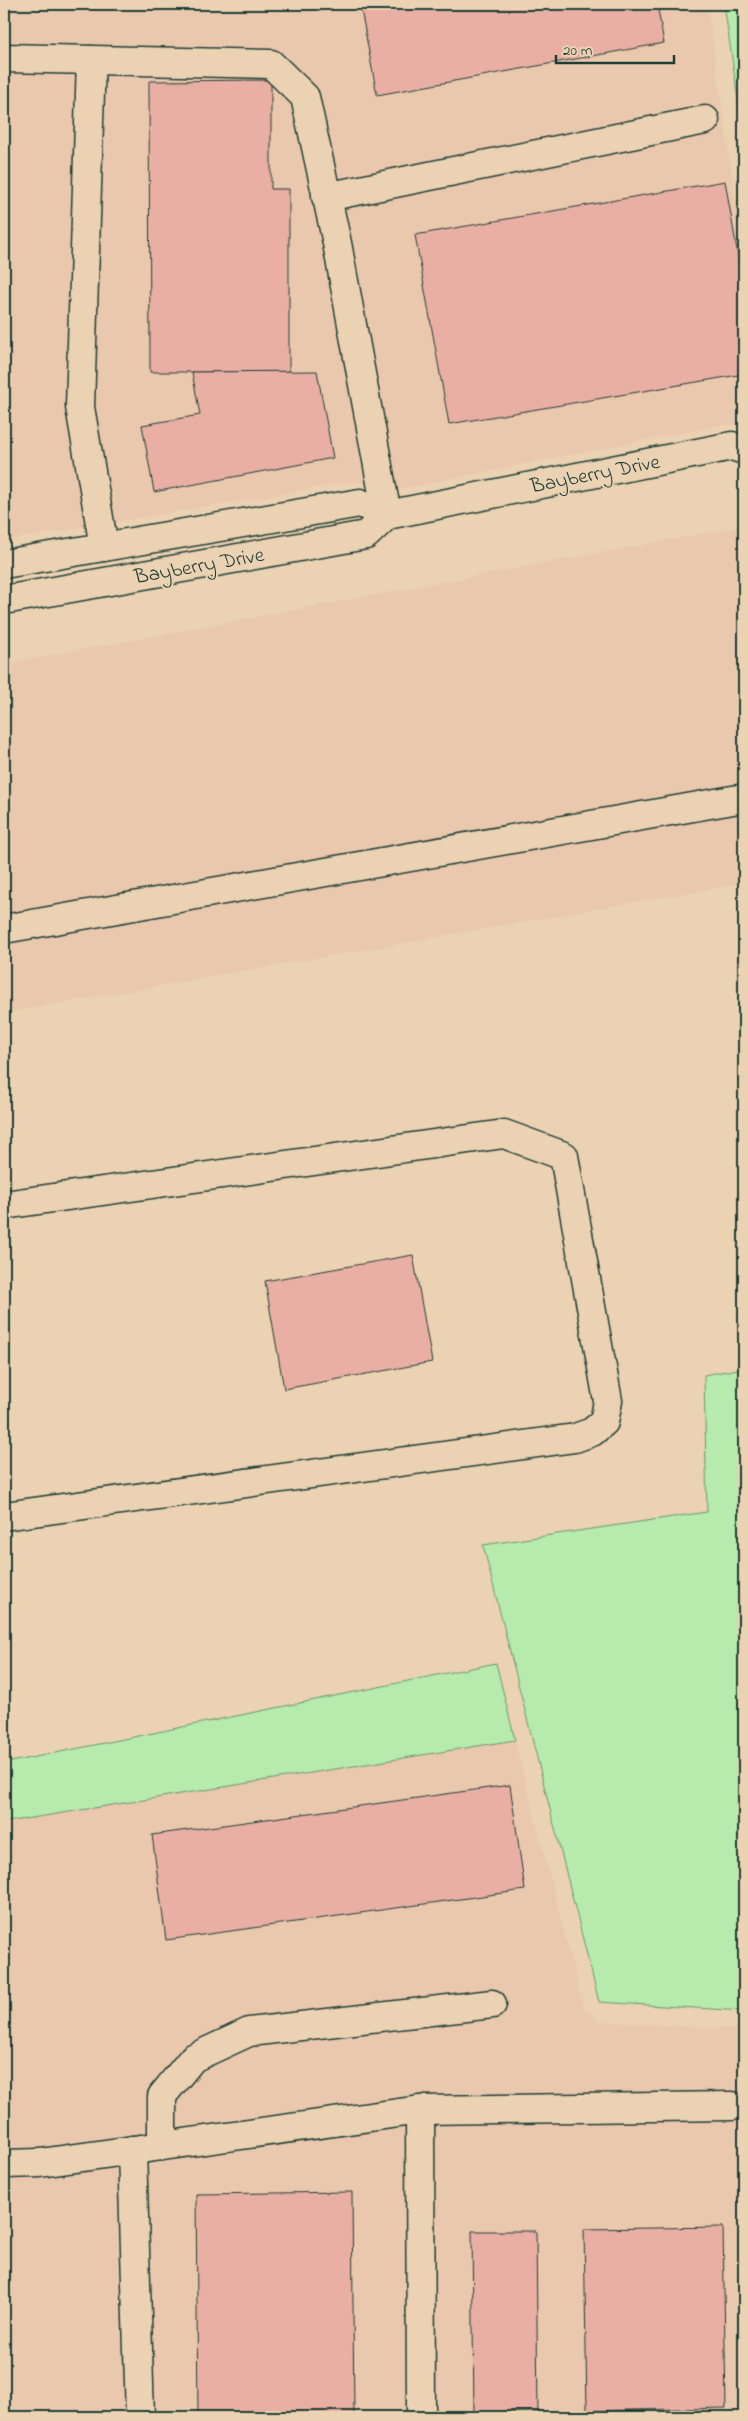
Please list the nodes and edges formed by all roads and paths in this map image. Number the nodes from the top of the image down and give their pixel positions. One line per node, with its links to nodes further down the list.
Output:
1 (4, 58): 2 (street)
2 (90, 60): 4 (street); 7 (street)
3 (705, 120): 4 (street)
4 (326, 196): 6 (street)
5 (744, 450): 6 (street, Bayberry Drive)
6 (387, 515): 7 (street, Bayberry Drive); 9 (street, Bayberry Drive)
7 (104, 547): 8 (street, Bayberry Drive)
8 (4, 564)
9 (4, 600)
10 (744, 798): 11 (street)
11 (4, 929)
12 (4, 1205): 13 (street)
13 (4, 1516)
14 (492, 2004): 17 (street)
15 (732, 2106): 16 (street)
16 (420, 2110): 17 (street); 21 (street)
17 (162, 2146): 18 (street)
18 (132, 2150): 19 (street); 20 (street)
19 (4, 2164)
20 (140, 2417)
21 (421, 2417)

